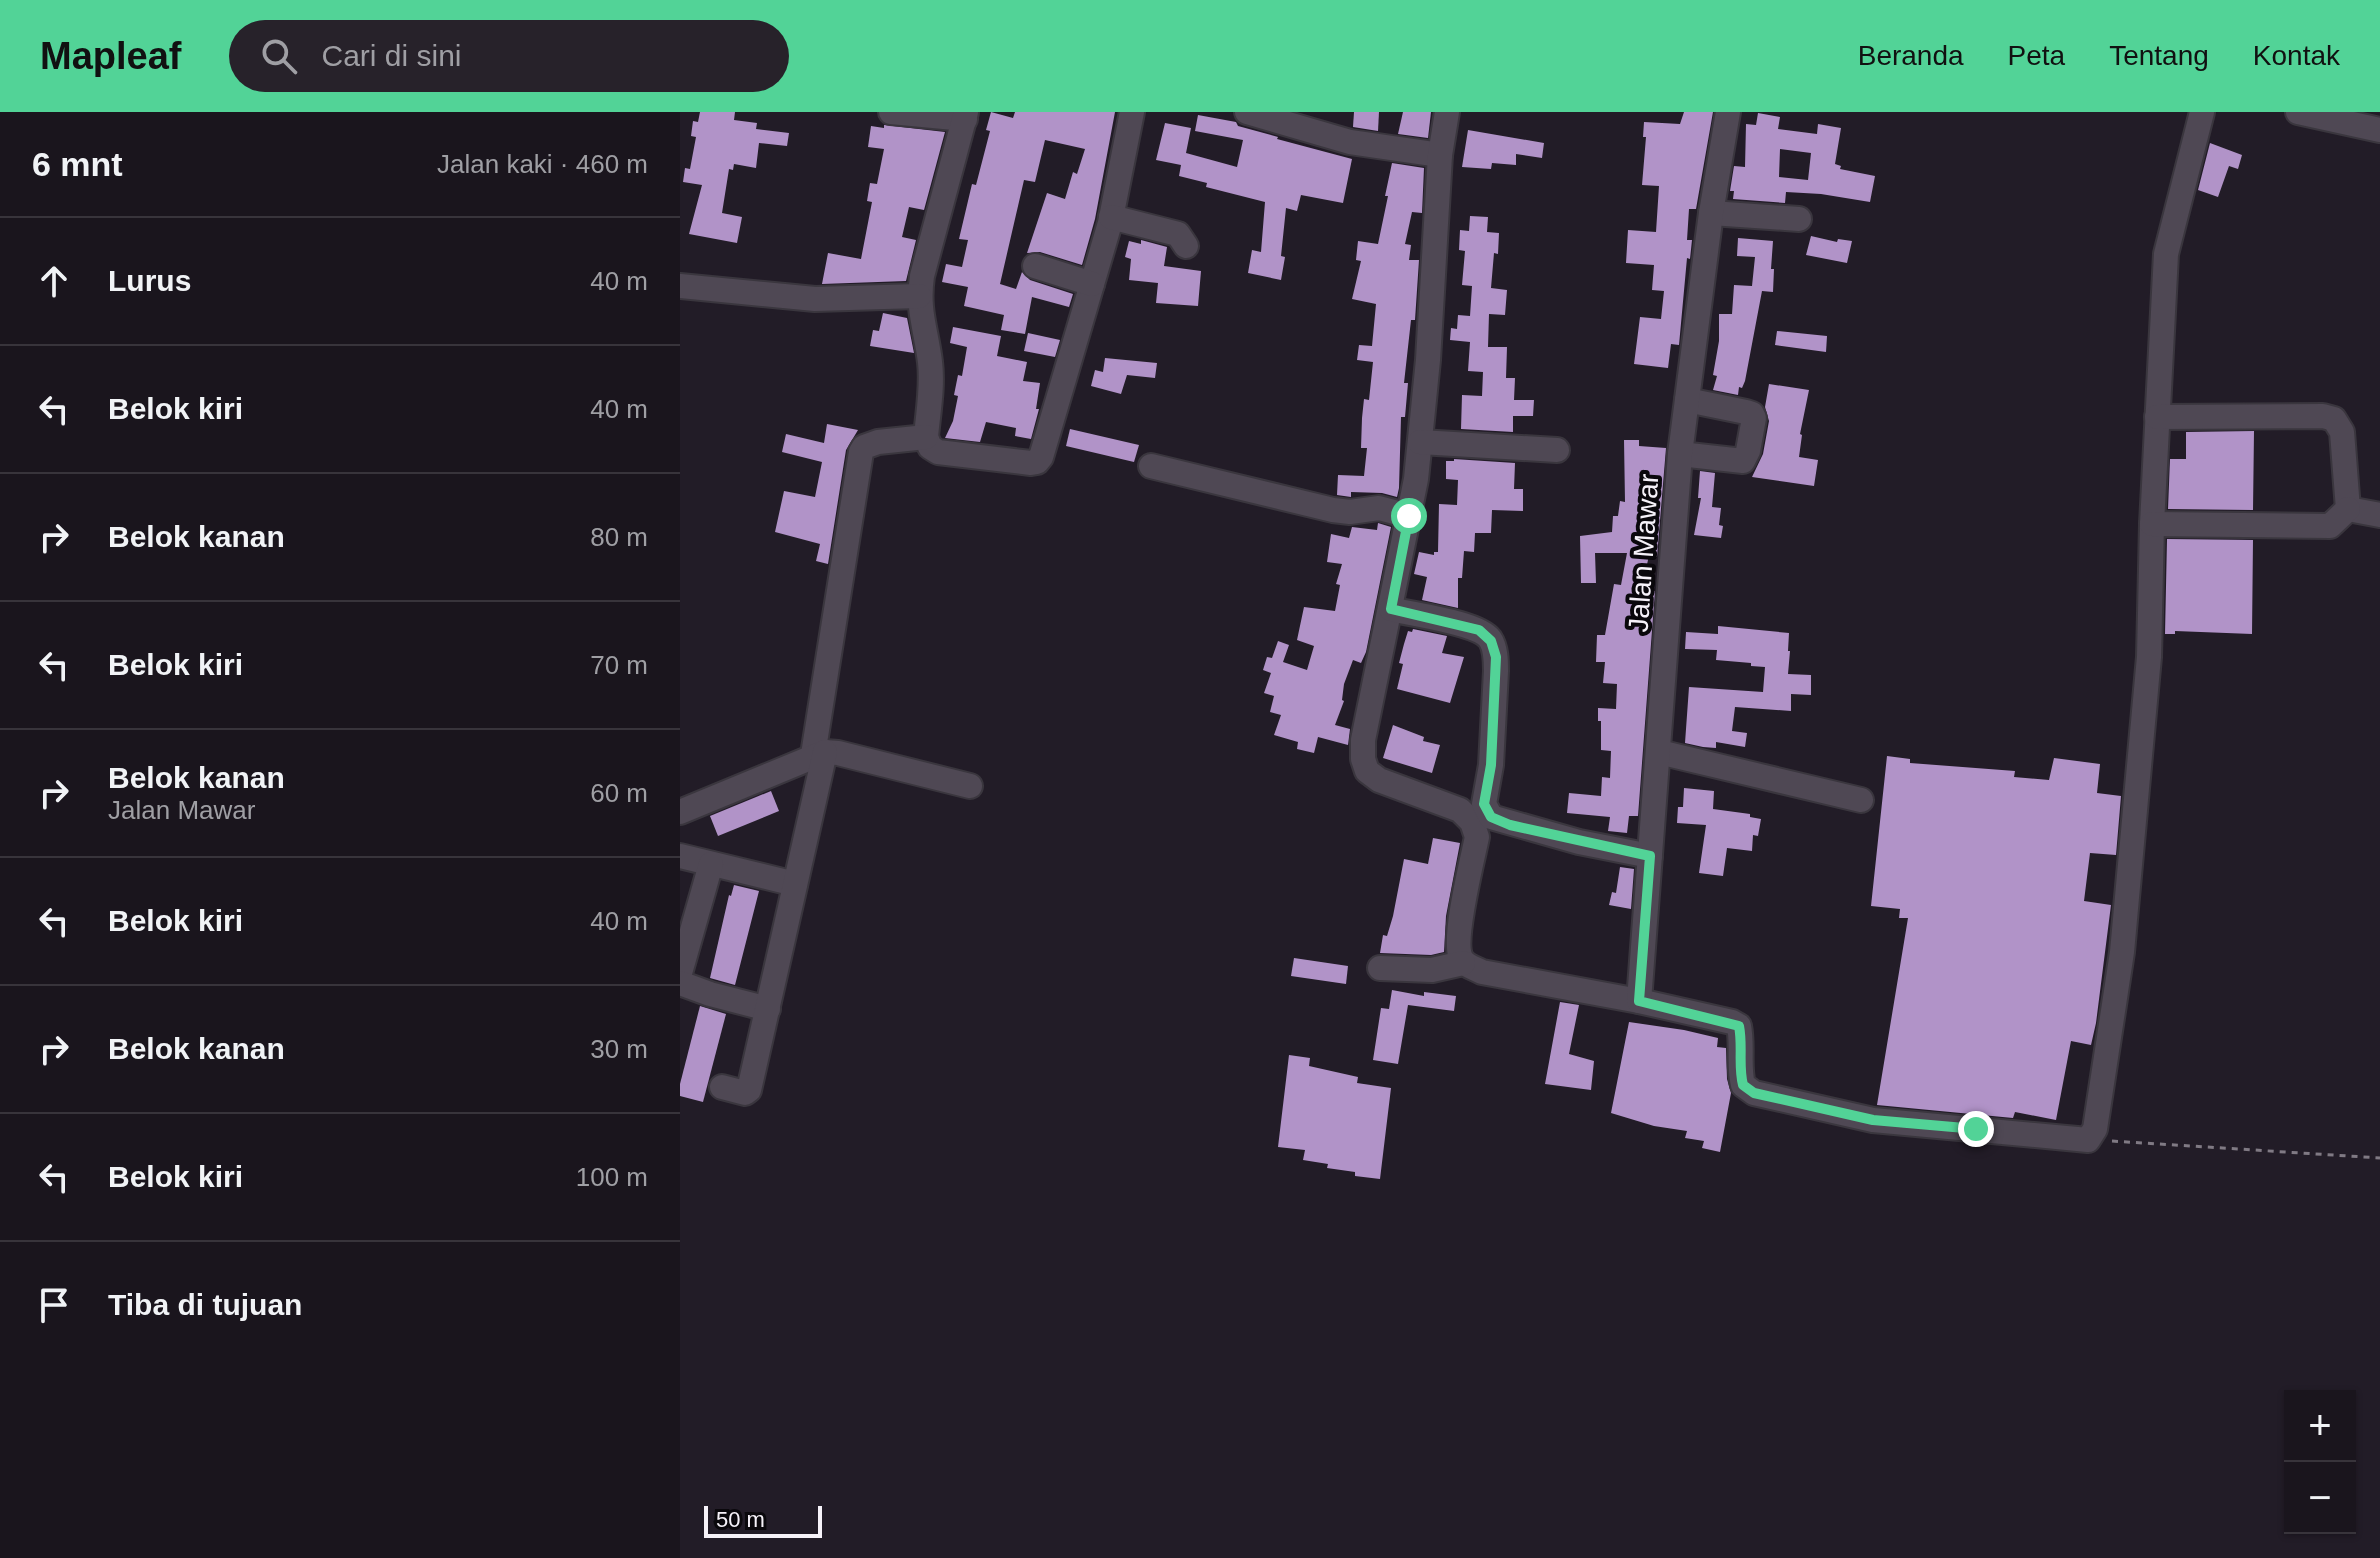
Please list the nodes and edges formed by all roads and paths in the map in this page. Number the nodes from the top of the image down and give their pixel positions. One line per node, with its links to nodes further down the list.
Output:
1 (891, 112): 8 (street)
2 (1132, 112): 12 (street)
3 (1247, 112): 10 (street)
4 (1447, 112): 10 (street)
5 (1728, 112): 11 (street, Jalan Mawar)
6 (2202, 112): 20 (street)
7 (2298, 112): 9 (street)
8 (966, 116): 18 (street)
9 (2380, 130)
10 (1440, 155): 22 (street)
11 (1711, 213): 13 (street); 19 (street, Jalan Mawar)
12 (1111, 217): 14 (street); 16 (street)
13 (1799, 219)
14 (1186, 246)
15 (1035, 266): 16 (street)
16 (1092, 284): 21 (street)
17 (680, 286): 18 (street)
18 (919, 296): 21 (street)
19 (1687, 400): 24 (street, Jalan Mawar); 24 (street)
20 (2157, 417): 26 (street); 29 (street)
21 (926, 437): 32 (street)
22 (1420, 442): 23 (street); 28 (street)
23 (1557, 450)
24 (1680, 454): 31 (street, Jalan Mawar)
25 (1151, 466): 28 (street)
26 (2348, 509): 27 (street); 29 (street)
27 (2380, 515)
28 (1409, 516): 30 (street)
29 (2152, 524): 47 (street)
30 (1391, 609): 37 (street); 40 (street)
31 (1659, 752): 34 (street); 37 (street, Jalan Mawar)
32 (819, 754): 33 (street); 35 (street); 39 (street)
33 (970, 786)
34 (1861, 800)
35 (680, 812)
36 (680, 856): 38 (street)
37 (1650, 856): 44 (street, Jalan Mawar)
38 (711, 864): 39 (street); 42 (street)
39 (795, 884): 45 (street)
40 (1463, 963): 41 (street); 44 (street)
41 (1380, 968)
42 (680, 973)
43 (680, 983): 45 (street)
44 (1639, 1001): 47 (street)
45 (768, 1009): 46 (street)
46 (722, 1087)
47 (2088, 1140): 48 (path)
48 (2380, 1158)

